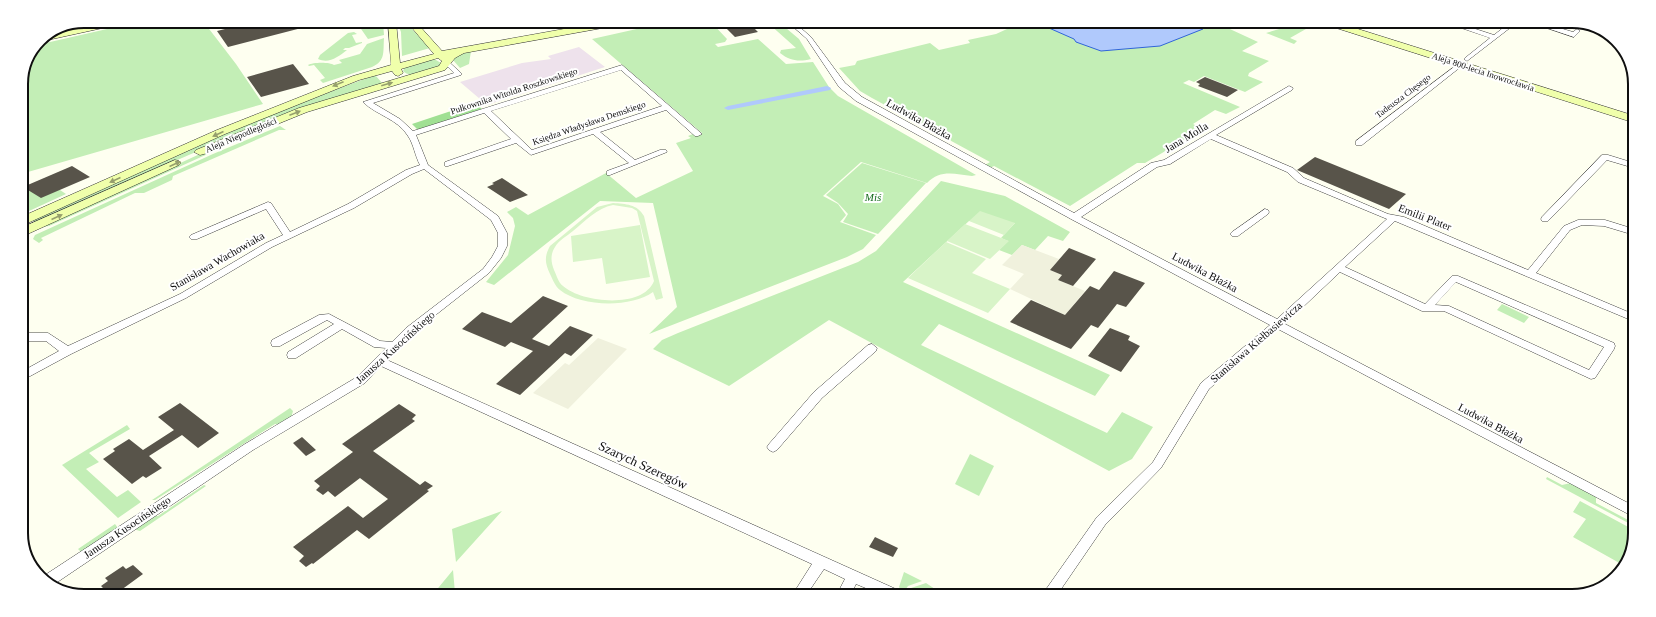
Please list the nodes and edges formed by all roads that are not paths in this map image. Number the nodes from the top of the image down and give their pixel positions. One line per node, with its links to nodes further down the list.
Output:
1 (89, 28): 11 (street)
2 (394, 28): 18 (street)
3 (416, 28): 13 (street)
4 (578, 28): 14 (street, Aleja Niepodległości)
5 (798, 28): 38 (street, Ludwika Błażka)
6 (1351, 28): 16 (street, Aleja 800-lecia Inowrocławia)
7 (1467, 28): 12 (street)
8 (1506, 28): 12 (street, Tadeusza Chęsego)
9 (1552, 28): 10 (street)
10 (1577, 31)
11 (57, 35)
12 (1495, 36): 16 (street, Tadeusza Chęsego)
13 (431, 44): 14 (street); 15 (street)
14 (462, 49): 15 (street, Aleja Niepodległości); 17 (street, Aleja Niepodległości)
15 (440, 54): 17 (street); 18 (street, Aleja Niepodległości)
16 (1464, 62): 24 (street, Aleja 800-lecia Inowrocławia); 30 (street, Tadeusza Chęsego)
17 (447, 63): 19 (street, Aleja Niepodległości); 20 (street)
18 (396, 65): 19 (street); 40 (street, Aleja Niepodległości, one-way to 40)
19 (404, 79): 20 (street); 42 (street, Aleja Niepodległości, one-way to 19)
20 (413, 88): 26 (street)
21 (1289, 88): 28 (street, Jana Molla)
22 (666, 107): 23 (street, Pułkownika Witolda Roszkowskiego); 25 (street, Księdza Władysława Demskiego); 27 (street)
23 (486, 110): 26 (street, Pułkownika Witolda Roszkowskiego); 29 (street, Księdza Władysława Demskiego)
24 (1628, 118)
25 (594, 131): 29 (street, Księdza Władysława Demskiego); 32 (street)
26 (412, 134): 35 (street)
27 (698, 134)
28 (1211, 136): 38 (street, Jana Molla); 39 (street, Emilii Plater)
29 (516, 140): 33 (street)
30 (1358, 143)
31 (663, 152): 32 (street)
32 (634, 163): 36 (street)
33 (448, 164)
34 (1628, 164): 41 (street)
35 (425, 166): 45 (street, Stanisława Wachowiaka); 55 (street, Janusza Kusocińskiego)
36 (610, 173)
37 (1265, 212): 44 (street)
38 (1074, 217): 52 (street, Ludwika Błażka)
39 (1394, 217): 47 (street, Stanisława Kiełbasiewicza); 48 (street, Emilii Plater)
40 (28, 219)
41 (1545, 219)
42 (28, 230)
43 (1628, 230): 48 (street)
44 (1235, 234)
45 (288, 236): 46 (street); 57 (street, Stanisława Wachowiaka)
46 (194, 237)
47 (1339, 268): 49 (street); 52 (street, Stanisława Kiełbasiewicza)
48 (1530, 274): 50 (street, Emilii Plater)
49 (1426, 309): 49 (street)
50 (1628, 316)
51 (342, 324): 54 (street); 55 (street); 58 (street)
52 (1278, 324): 62 (street, Ludwika Błażka); 69 (street, Stanisława Kiełbasiewicza)
53 (28, 337): 57 (street)
54 (276, 343)
55 (395, 346): 59 (street, Janusza Kusocińskiego)
56 (872, 348): 61 (street)
57 (67, 352): 60 (street, Stanisława Wachowiaka)
58 (292, 355)
59 (381, 362): 63 (street, Szarych Szeregów); 65 (street, Janusza Kusocińskiego)
60 (28, 373)
61 (773, 447)
62 (1628, 509)
63 (821, 562): 64 (street, Szarych Szeregów); 66 (street)
64 (853, 576): 67 (street); 68 (street, Szarych Szeregów)
65 (52, 578)
66 (803, 589)
67 (846, 589)
68 (882, 589)
69 (1052, 589)

